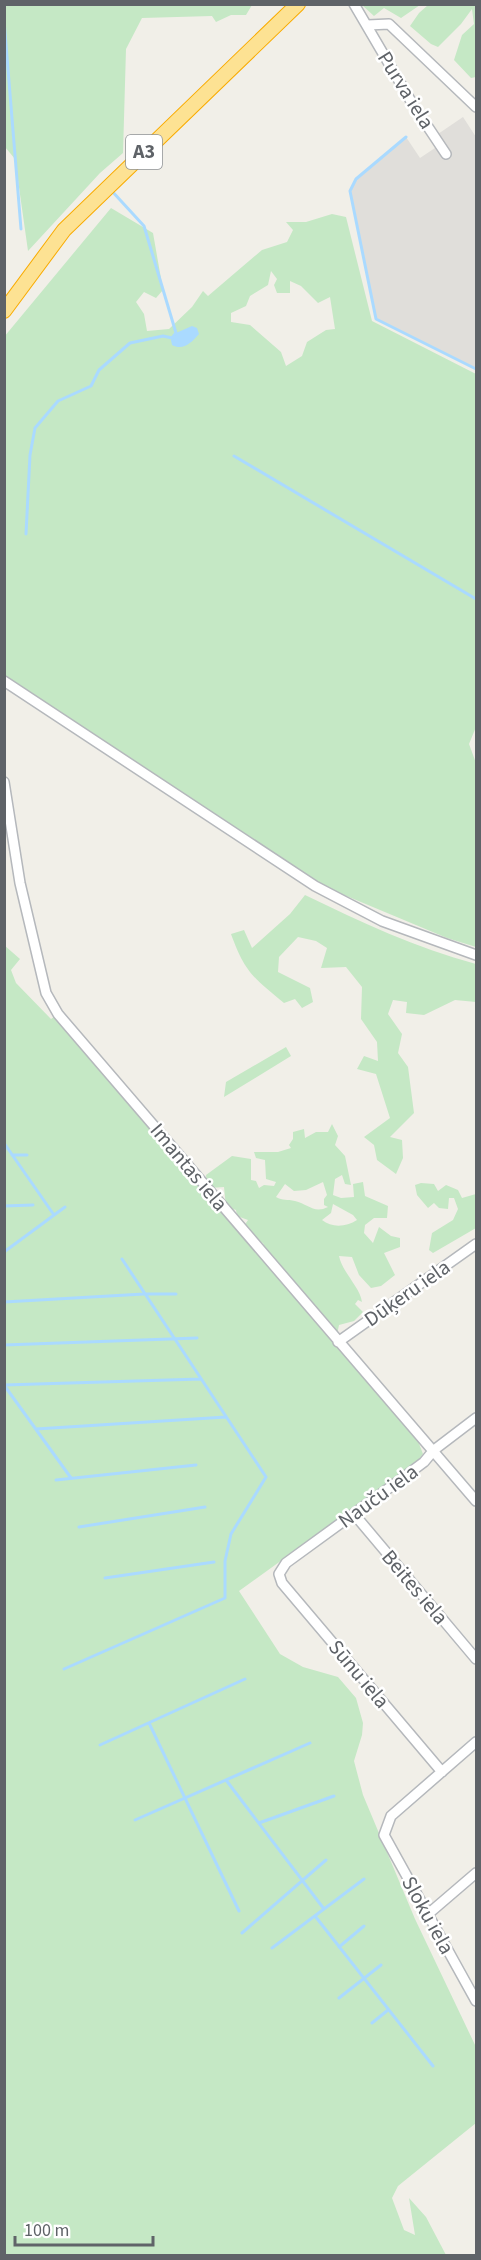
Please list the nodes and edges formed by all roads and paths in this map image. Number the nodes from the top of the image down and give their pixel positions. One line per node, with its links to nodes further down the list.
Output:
1 (298, 4): 6 (highway, A3)
2 (354, 4): 3 (street, Purva iela)
3 (368, 25): 4 (street, Purva iela); 5 (street, Purva iela)
4 (477, 107)
5 (446, 154)
6 (4, 311)
7 (4, 681): 9 (street)
8 (4, 782): 11 (street, Imantas iela)
9 (477, 955)
10 (477, 1244): 11 (street, Dūķeru iela)
11 (338, 1342): 13 (street, Imantas iela)
12 (477, 1418): 13 (street, Nauču iela)
13 (434, 1450): 14 (street, Imantas iela); 15 (street, Nauču iela)
14 (477, 1501)
15 (354, 1514): 16 (street, Nauču iela); 17 (street, Beites iela)
16 (279, 1574): 19 (street, Sūnu iela)
17 (477, 1659)
18 (477, 1742): 19 (street)
19 (442, 1772): 21 (street, Sloku iela)
20 (477, 1873): 21 (street)
21 (427, 1915): 22 (street, Sloku iela)
22 (476, 2000)

